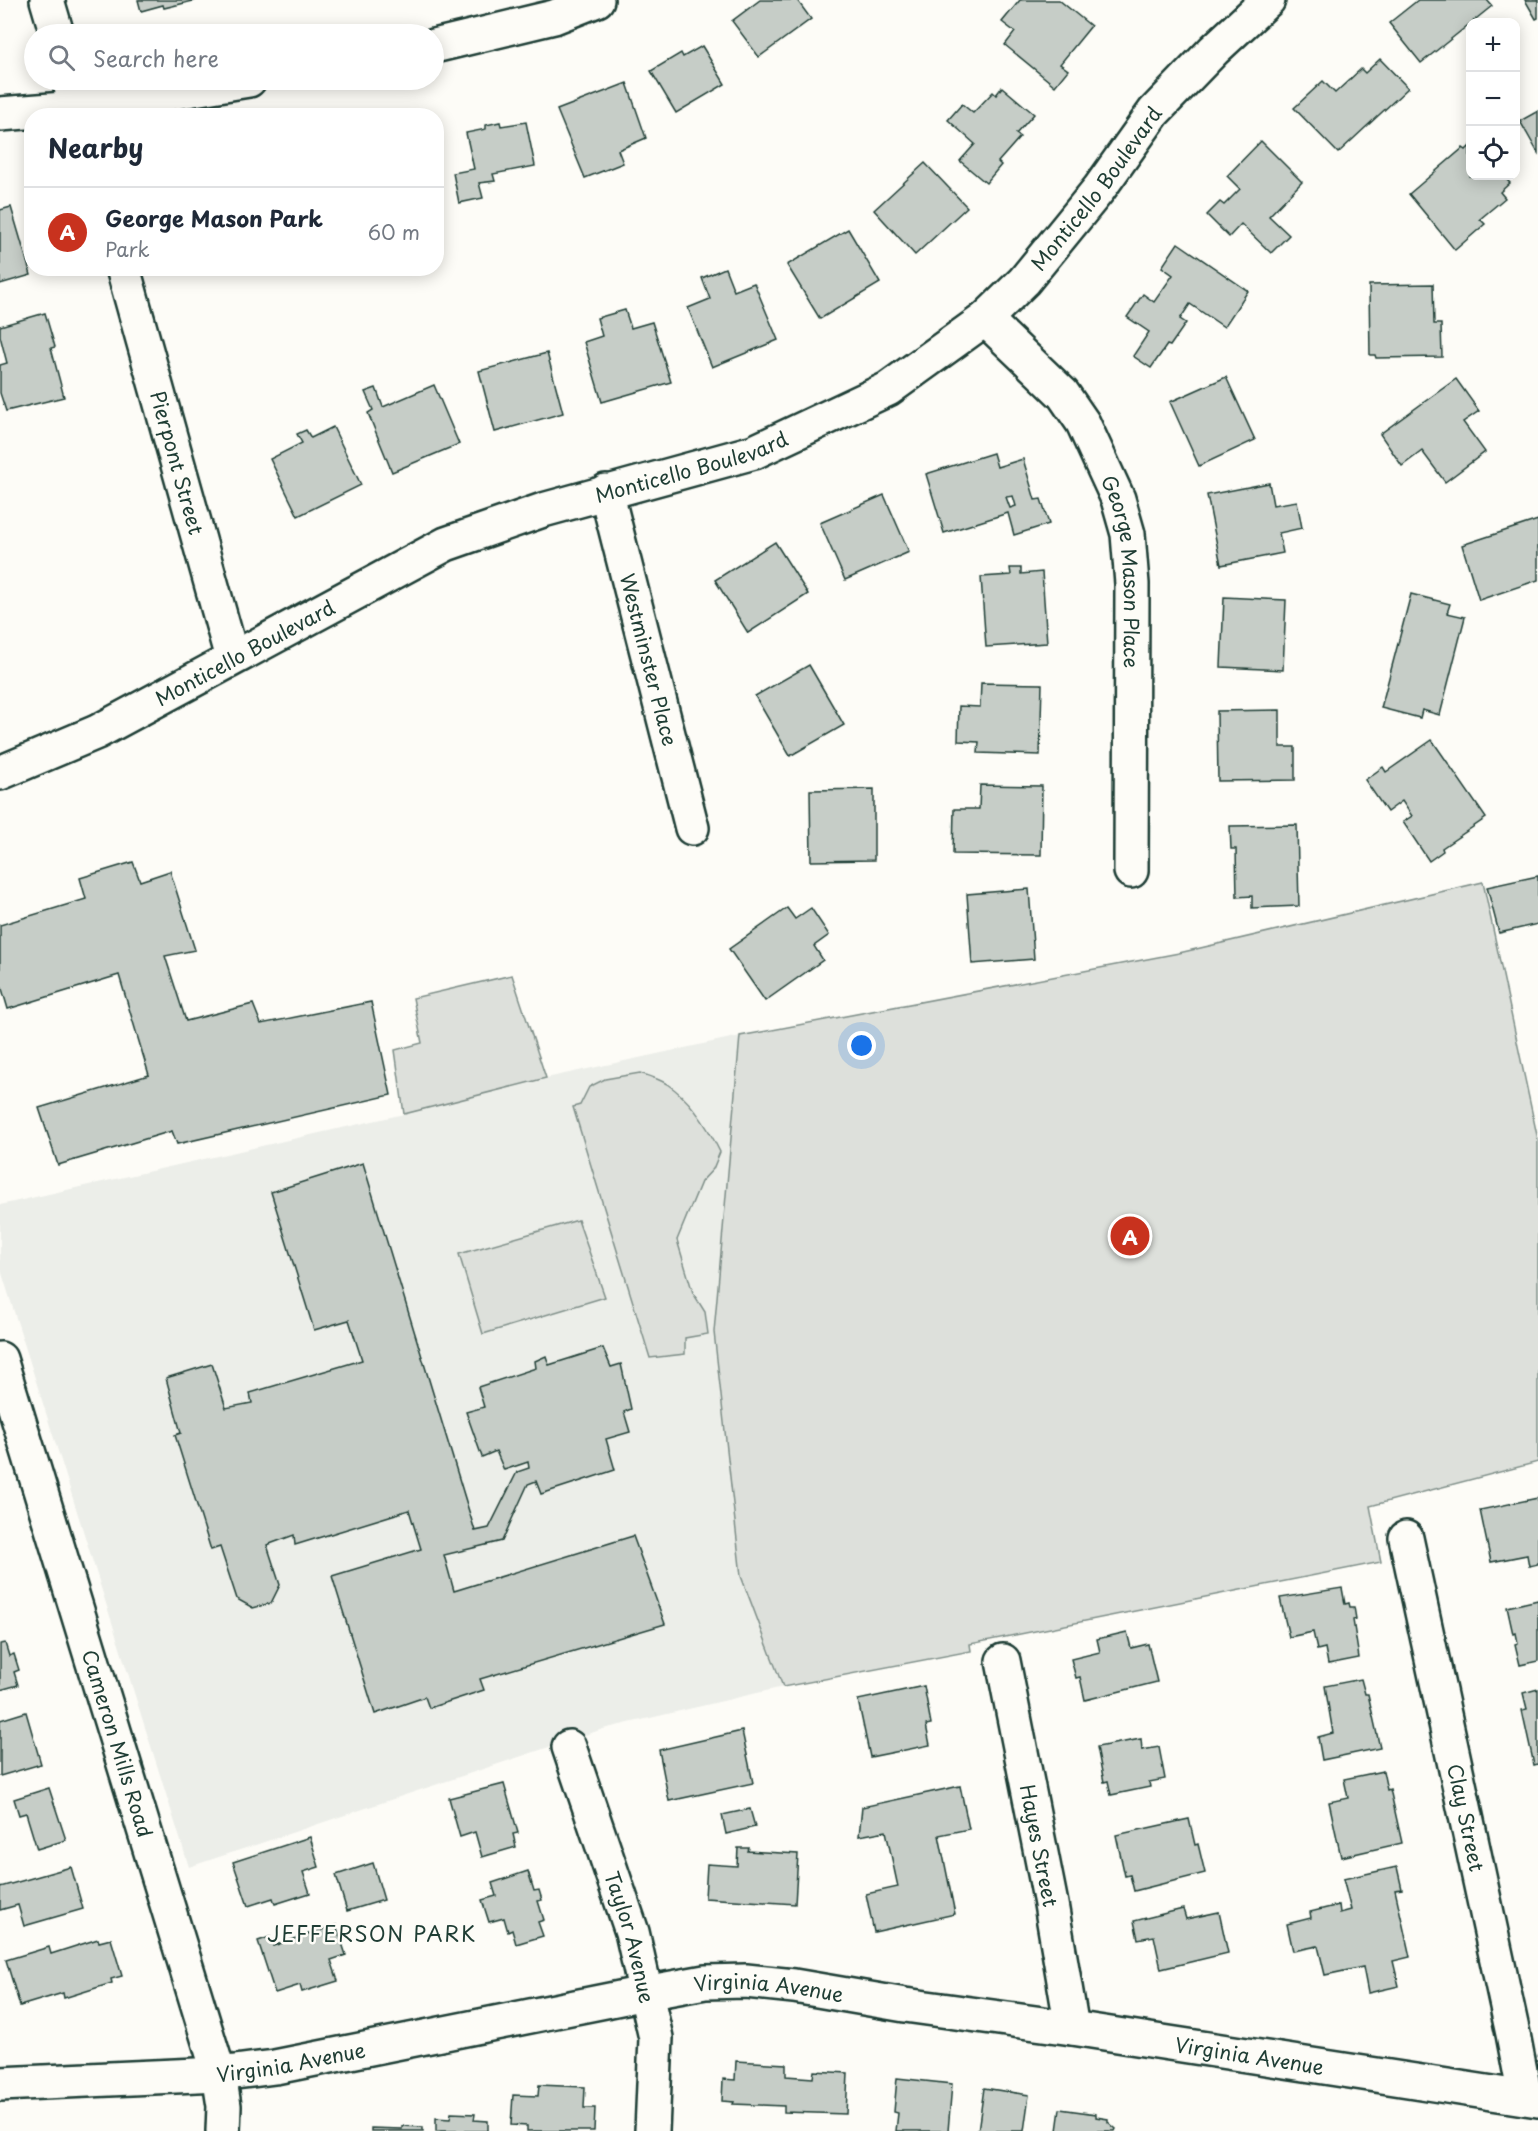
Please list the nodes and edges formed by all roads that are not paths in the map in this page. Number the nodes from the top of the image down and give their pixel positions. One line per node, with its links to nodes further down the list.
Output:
1 (47, 0): 4 (street)
2 (597, 0): 5 (street)
3 (1268, 0): 12 (street, Monticello Boulevard)
4 (54, 24)
5 (444, 44)
6 (166, 90): 7 (street)
7 (75, 101): 8 (street)
8 (35, 108)
9 (24, 110): 10 (street)
10 (0, 114)
11 (125, 276): 14 (street, Pierpont Street)
12 (985, 319): 13 (street, Monticello Boulevard); 17 (street, George Mason Place)
13 (606, 491): 14 (street, Monticello Boulevard); 16 (street, Westminster Place)
14 (232, 658): 15 (street, Monticello Boulevard)
15 (0, 773)
16 (692, 828)
17 (1131, 871)
18 (0, 1359): 24 (street, Cameron Mills Road)
19 (1406, 1538): 26 (street, Clay Street)
20 (1003, 1661): 23 (street, Hayes Street)
21 (570, 1747): 22 (street, Taylor Avenue)
22 (645, 1993): 23 (street, Virginia Avenue); 24 (street, Virginia Avenue); 28 (street, Taylor Avenue)
23 (1072, 2028): 26 (street, Virginia Avenue)
24 (219, 2074): 25 (street, Virginia Avenue); 27 (street, Cameron Mills Road)
25 (0, 2084)
26 (1531, 2099)
27 (223, 2131)
28 (652, 2131)

